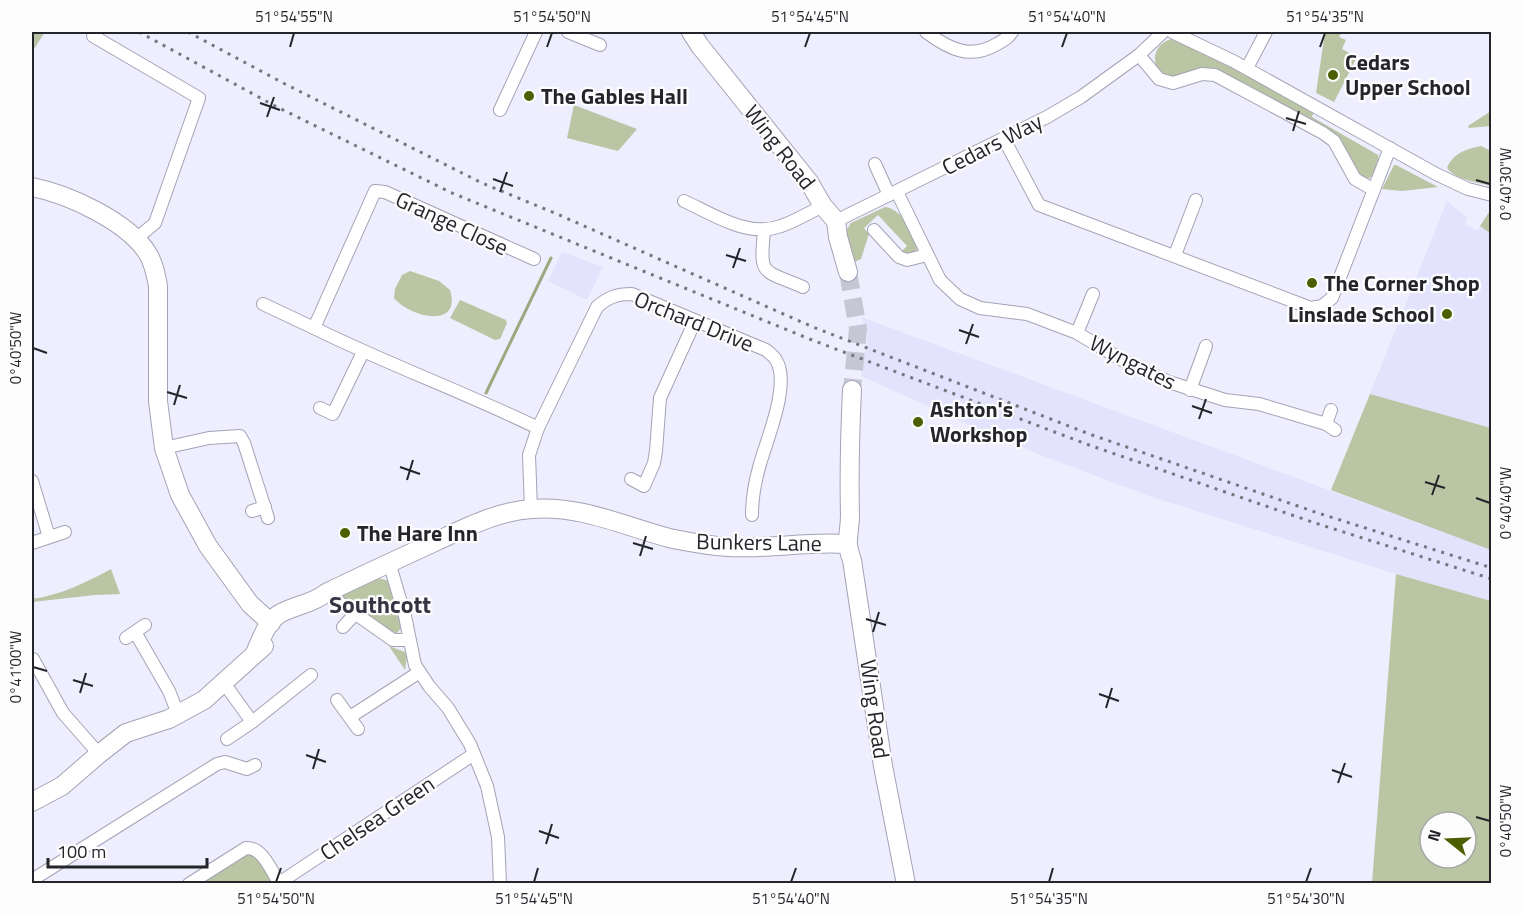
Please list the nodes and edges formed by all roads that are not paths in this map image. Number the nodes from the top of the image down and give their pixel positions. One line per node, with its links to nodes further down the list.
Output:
1 (536, 32): 13 (street)
2 (568, 32): 10 (street)
3 (692, 32): 23 (street, Wing Road)
4 (926, 32): 5 (street)
5 (1012, 32)
6 (1164, 32): 11 (street, Cedars Way)
7 (1172, 32): 12 (street)
8 (1266, 32): 12 (street)
9 (93, 36): 27 (street)
10 (600, 45)
11 (1139, 55): 14 (street, Cedars Way); 18 (street)
12 (1247, 68): 15 (street)
13 (500, 110)
14 (1004, 139): 19 (street, Cedars Way); 29 (street)
15 (1390, 148): 18 (street); 20 (street)
16 (875, 164): 19 (street, Wyngates)
17 (32, 187): 27 (street)
18 (1374, 190): 29 (street)
19 (893, 193): 24 (street, Cedars Way); 28 (street, Wyngates)
20 (1491, 195)
21 (1196, 200): 29 (street)
22 (684, 201): 25 (street)
23 (824, 206): 24 (street, Wing Road); 25 (street)
24 (836, 221): 31 (street, Wing Road)
25 (764, 230): 32 (street)
26 (874, 230): 28 (street)
27 (136, 239): 45 (street)
28 (927, 255): 37 (street, Wyngates)
29 (1175, 255)
30 (534, 259): 36 (street, Grange Close)
31 (848, 272)
32 (803, 287)
33 (1093, 294): 37 (street, Wyngates)
34 (263, 304): 36 (street)
35 (694, 321): 44 (street, Orchard Drive); 46 (street); 50 (street, Orchard Drive)
36 (314, 328): 39 (street)
37 (1077, 333): 41 (street, Wyngates)
38 (1206, 346): 41 (street, Wyngates)
39 (363, 352): 42 (street); 44 (street)
40 (852, 390): 54 (street, Wing Road)
41 (1190, 390): 43 (street, Wyngates)
42 (320, 408)
43 (1331, 410)
44 (538, 428): 48 (street, Orchard Drive)
45 (164, 448): 49 (street); 58 (street)
46 (631, 479)
47 (32, 481): 52 (street)
48 (531, 509): 54 (street, Bunkers Lane); 55 (street, Bunkers Lane)
49 (252, 511)
50 (752, 515)
51 (65, 532): 52 (street)
52 (49, 537): 53 (street)
53 (32, 543)
54 (846, 544): 80 (street, Wing Road)
55 (389, 562): 58 (street, Bunkers Lane); 61 (street)
56 (336, 600): 57 (street)
57 (355, 614): 59 (street); 61 (street)
58 (271, 623): 65 (street)
59 (343, 627)
60 (135, 631): 67 (street)
61 (409, 640): 63 (street)
62 (35, 657): 72 (street)
63 (418, 673): 68 (street); 73 (street)
64 (311, 675): 69 (street)
65 (224, 683): 67 (street); 69 (street)
66 (337, 700): 68 (street)
67 (178, 714): 72 (street)
68 (350, 717): 70 (street)
69 (252, 722): 71 (street)
70 (358, 729)
71 (227, 739)
72 (99, 754): 75 (street)
73 (474, 754): 77 (street, Chelsea Green); 79 (street)
74 (255, 765): 76 (street)
75 (32, 802)
76 (32, 880)
77 (280, 883): 78 (street, Chelsea Green)
78 (189, 884)
79 (500, 884)
80 (906, 884)

